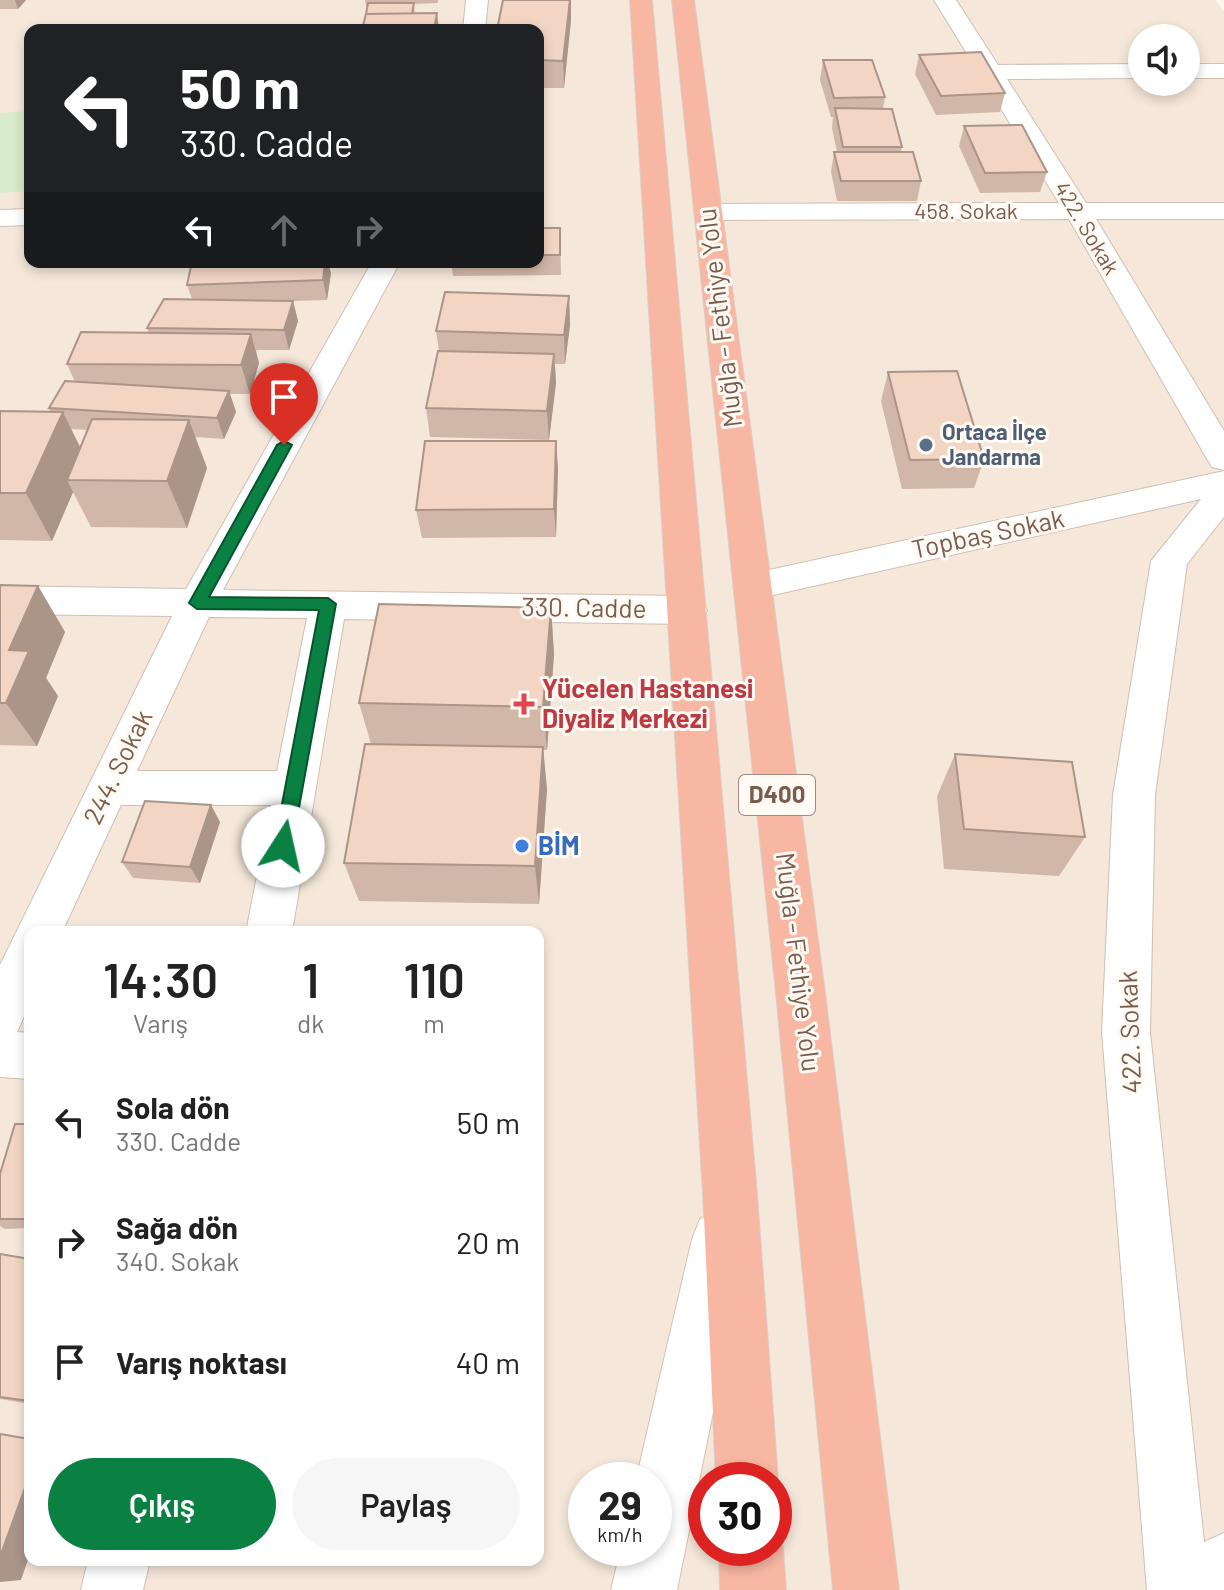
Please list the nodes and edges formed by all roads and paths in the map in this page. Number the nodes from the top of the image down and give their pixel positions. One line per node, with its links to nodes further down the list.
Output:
1 (477, 0): 5 (street)
2 (641, 0): 23 (highway, Muğla - Fethiye Yolu / D400)
3 (683, 0): 12 (highway, Muğla - Fethiye Yolu / D400)
4 (945, 0): 9 (street, 422. Sokak)
5 (475, 24)
6 (1128, 71): 9 (street)
7 (1200, 71): 8 (street)
8 (1224, 71)
9 (990, 72): 10 (street, 422. Sokak)
10 (1077, 210): 11 (street, 458. Sokak); 12 (street, 458. Sokak); 16 (street, 422. Sokak)
11 (1224, 211)
12 (708, 212): 19 (highway, Muğla - Fethiye Yolu / D400)
13 (24, 217): 14 (street)
14 (0, 218)
15 (383, 268): 21 (street, 244. Sokak)
16 (1224, 459)
17 (1224, 482): 19 (street, Topbaş Sokak)
18 (1224, 494): 36 (street, 422. Sokak)
19 (751, 587): 40 (highway, Muğla - Fethiye Yolu / D400)
20 (0, 600): 21 (street, 330. Cadde)
21 (197, 603): 22 (street, 330. Cadde); 24 (street, 244. Sokak)
22 (328, 604): 23 (street, 330. Cadde); 25 (street)
23 (688, 610): 30 (highway, Muğla - Fethiye Yolu / D400)
24 (109, 788): 25 (street); 26 (street, 244. Sokak)
25 (293, 788): 27 (street)
26 (42, 926)
27 (270, 926)
28 (0, 1054): 29 (street)
29 (24, 1056)
30 (730, 1194): 31 (street); 32 (highway, Muğla - Fethiye Yolu / D400)
31 (671, 1462)
32 (746, 1462)
33 (118, 1566): 37 (street)
34 (649, 1566): 38 (street)
35 (752, 1566): 39 (highway)
36 (1193, 1580)
37 (112, 1590)
38 (644, 1590)
39 (753, 1590)
40 (866, 1590)

